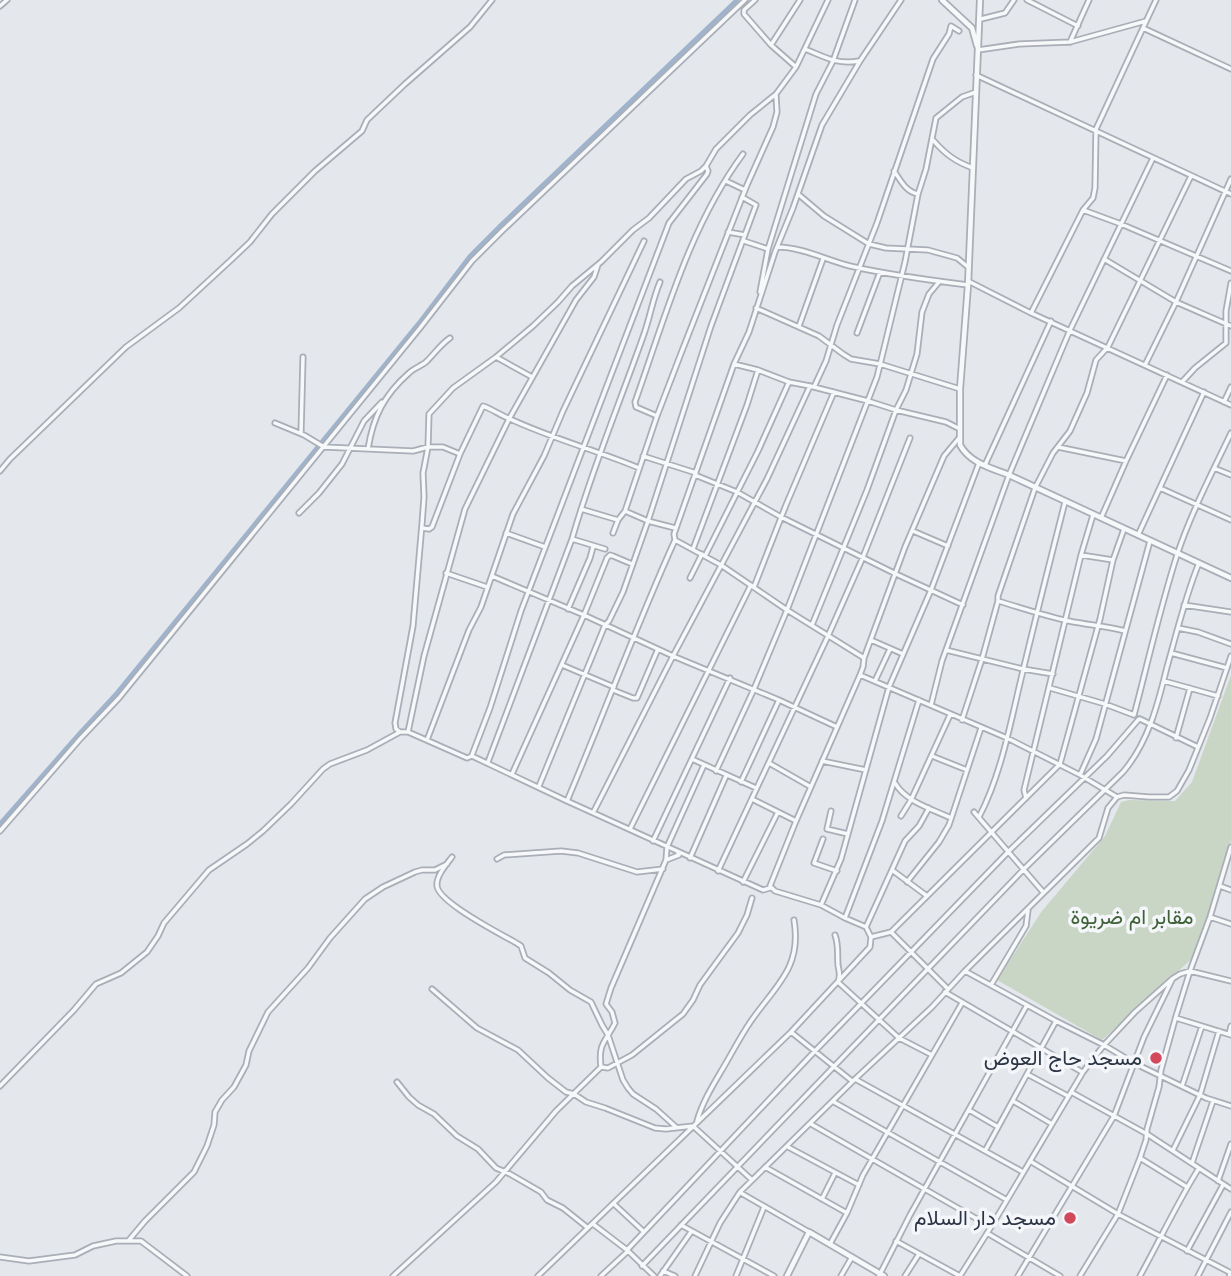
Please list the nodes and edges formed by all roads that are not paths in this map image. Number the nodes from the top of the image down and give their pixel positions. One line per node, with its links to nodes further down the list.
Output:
1 (7, 0): 15 (street)
2 (492, 0): 129 (street)
3 (745, 0): 115 (street)
4 (755, 0): 22 (street)
5 (800, 0): 22 (street)
6 (828, 0): 23 (street)
7 (855, 0): 25 (street)
8 (942, 0): 24 (street)
9 (981, 0): 16 (street)
10 (1014, 0): 16 (street)
11 (1027, 0): 18 (street)
12 (1089, 0): 18 (street)
13 (1156, 0): 17 (street)
14 (899, 1): 26 (street)
15 (0, 6)
16 (981, 19): 24 (street)
17 (1146, 21): 19 (street); 21 (street)
18 (1078, 26): 21 (street)
19 (1143, 28): 28 (street); 32 (street)
20 (959, 31): 38 (street)
21 (1070, 42): 24 (street)
22 (771, 46): 27 (street)
23 (805, 49): 25 (street); 27 (street)
24 (978, 50): 29 (street)
25 (833, 61): 26 (street); 57 (street)
26 (860, 61): 44 (street)
27 (796, 67): 31 (street)
28 (1231, 69)
29 (976, 75): 30 (street); 32 (street)
30 (976, 92): 33 (street); 37 (street)
31 (776, 94): 36 (street); 42 (street)
32 (1096, 129): 35 (street); 48 (street)
33 (933, 140): 37 (street); 45 (street)
34 (743, 155): 41 (street)
35 (1153, 158): 39 (street); 49 (street)
36 (706, 166): 62 (street); 117 (street)
37 (974, 168): 63 (street)
38 (894, 171): 45 (street); 55 (street)
39 (1191, 176): 43 (street); 54 (street)
40 (1231, 179): 43 (street)
41 (726, 181): 42 (street); 106 (street)
42 (745, 190): 47 (street)
43 (1225, 192): 46 (street); 59 (street)
44 (798, 194): 55 (street); 56 (street)
45 (918, 194): 58 (street)
46 (1231, 194)
47 (742, 197): 50 (street); 51 (street)
48 (1083, 209): 49 (street); 76 (street)
49 (1121, 224): 54 (street); 61 (street)
50 (728, 232): 51 (street); 106 (street)
51 (745, 235): 53 (street)
52 (644, 241): 112 (street)
53 (743, 241): 57 (street); 125 (street)
54 (1160, 241): 59 (street); 68 (street)
55 (869, 244): 58 (street); 64 (street)
56 (777, 247): 60 (street); 73 (street)
57 (768, 249): 73 (street)
58 (908, 249): 63 (street); 67 (street)
59 (1196, 256): 65 (street); 74 (street)
60 (824, 258): 64 (street); 78 (street)
61 (1104, 259): 68 (street); 80 (street)
62 (598, 263): 86 (street); 93 (street)
63 (968, 267): 71 (street)
64 (860, 268): 66 (street); 83 (street)
65 (1231, 271)
66 (880, 272): 67 (street); 81 (street)
67 (902, 278): 70 (street); 88 (street)
68 (1140, 280): 74 (street); 84 (street)
69 (660, 282): 121 (street)
70 (939, 282): 71 (street); 91 (street)
71 (968, 283): 76 (street); 98 (street)
72 (1231, 283): 79 (street)
73 (760, 298): 75 (street)
74 (1177, 302): 79 (street); 89 (street)
75 (756, 308): 78 (street); 87 (street)
76 (1031, 313): 77 (street)
77 (1051, 321): 80 (street); 126 (street)
78 (799, 326): 83 (street)
79 (1229, 326): 95 (street)
80 (1070, 330): 84 (street); 131 (street)
81 (857, 333)
82 (450, 338): 101 (street)
83 (831, 343): 88 (street); 96 (street)
84 (1108, 347): 89 (street); 118 (street)
85 (303, 356): 110 (street)
86 (496, 358): 93 (street); 116 (street)
87 (734, 364): 90 (street); 130 (street)
88 (880, 364): 91 (street); 102 (street)
89 (1145, 365): 92 (street)
90 (758, 370): 94 (street); 133 (street)
91 (911, 374): 98 (street); 105 (street)
92 (1167, 375): 95 (street); 124 (street)
93 (532, 377): 107 (street)
94 (789, 382): 96 (street); 136 (street)
95 (1182, 382): 100 (street)
96 (812, 386): 99 (street); 137 (street)
97 (1231, 387): 103 (street)
98 (960, 389): 109 (street)
99 (834, 392): 102 (street); 144 (street)
100 (1205, 392): 103 (street); 135 (street)
101 (383, 400): 119 (street); 120 (street)
102 (868, 401): 105 (street); 155 (street)
103 (1224, 402): 104 (street)
104 (1231, 405)
105 (896, 410): 109 (street); 163 (street)
106 (657, 416): 123 (street)
107 (509, 419): 112 (street); 122 (street); 174 (street)
108 (275, 424): 110 (street)
109 (960, 429): 114 (street)
110 (301, 433): 115 (street)
111 (1231, 433): 128 (street)
112 (552, 436): 117 (street); 153 (street)
113 (910, 438): 169 (street)
114 (959, 438): 126 (street); 152 (street)
115 (324, 447): 119 (street); 282 (street)
116 (428, 447): 120 (street); 122 (street); 149 (street)
117 (584, 447): 121 (street); 161 (street)
118 (1058, 447): 124 (street); 134 (street)
119 (349, 448): 120 (street); 142 (street)
120 (368, 449)
121 (601, 452): 127 (street); 140 (street)
122 (460, 454): 149 (street)
123 (643, 456): 125 (street); 127 (street)
124 (1126, 460): 145 (street)
125 (668, 463): 130 (street); 147 (street)
126 (982, 464): 131 (street); 160 (street)
127 (639, 468): 141 (street)
128 (1214, 468): 132 (street); 139 (street)
129 (0, 471)
130 (695, 474): 133 (street); 150 (street)
131 (1009, 475): 134 (street); 185 (street)
132 (1231, 475)
133 (718, 484): 136 (street); 165 (street)
134 (1035, 488): 138 (street); 184 (street)
135 (1160, 488): 139 (street); 156 (street)
136 (737, 492): 137 (street); 167 (street)
137 (755, 501): 144 (street); 173 (street)
138 (1065, 502): 143 (street); 189 (street)
139 (1197, 505): 148 (street); 166 (street)
140 (581, 509): 146 (street); 157 (street)
141 (625, 511): 146 (street); 147 (street)
142 (299, 513)
143 (1093, 515): 145 (street); 168 (street)
144 (781, 517): 155 (street); 179 (street)
145 (1101, 518): 151 (street)
146 (618, 520): 154 (street)
147 (648, 520): 150 (street); 172 (street)
148 (1231, 520)
149 (422, 528): 240 (street)
150 (675, 528): 158 (street)
151 (1124, 529): 156 (street); 170 (street)
152 (913, 531): 160 (street); 175 (street)
153 (506, 533): 161 (street); 176 (street)
154 (613, 533)
155 (817, 535): 163 (street); 188 (street)
156 (1138, 535): 159 (street)
157 (572, 539): 162 (street); 183 (street)
158 (675, 540): 165 (street); 199 (street)
159 (1150, 541): 166 (street); 197 (street)
160 (948, 546): 181 (street)
161 (545, 547): 182 (street)
162 (593, 547): 164 (street); 187 (street)
163 (844, 548): 169 (street); 194 (street)
164 (605, 549)
165 (693, 549): 167 (street)
166 (1178, 553): 171 (street); 234 (street)
167 (703, 555): 173 (street); 177 (street)
168 (1081, 555): 170 (street); 192 (street)
169 (863, 557): 175 (street); 198 (street)
170 (1114, 560): 195 (street)
171 (1199, 563): 178 (street); 186 (street)
172 (632, 564): 191 (street); 193 (street)
173 (721, 565): 179 (street); 207 (street)
174 (446, 573): 180 (street); 241 (street)
175 (896, 574): 181 (street); 200 (street)
176 (492, 576): 180 (street); 182 (street)
177 (690, 578)
178 (1231, 578)
179 (753, 586): 188 (street); 214 (street)
180 (487, 587): 244 (street)
181 (931, 590): 185 (street); 206 (street)
182 (529, 591): 183 (street); 247 (street)
183 (548, 601): 187 (street); 251 (street)
184 (998, 601): 189 (street); 210 (street)
185 (963, 605): 204 (street)
186 (1184, 605): 190 (street); 196 (street)
187 (568, 609): 191 (street)
188 (787, 610): 194 (street); 225 (street)
189 (1036, 612): 192 (street); 213 (street)
190 (1231, 612)
191 (584, 615): 193 (street); 211 (street)
192 (1065, 620): 195 (street); 215 (street)
193 (605, 625): 199 (street); 216 (street)
194 (812, 625): 198 (street)
195 (1097, 627): 197 (street); 226 (street)
196 (1178, 628): 201 (street); 205 (street)
197 (1126, 631): 230 (street)
198 (828, 636): 209 (street); 232 (street)
199 (633, 638): 202 (street); 224 (street)
200 (871, 640): 203 (street); 209 (street)
201 (1231, 644)
202 (658, 649): 207 (street); 224 (street)
203 (890, 649): 206 (street); 219 (street)
204 (946, 650): 210 (street); 231 (street)
205 (1171, 653): 212 (street); 220 (street)
206 (903, 654): 221 (street)
207 (673, 656): 214 (street); 275 (street)
208 (1231, 656): 212 (street)
209 (864, 658): 217 (street)
210 (982, 659): 213 (street); 236 (street)
211 (562, 665): 216 (street); 258 (street)
212 (1227, 668): 227 (street)
213 (1023, 669): 215 (street); 242 (street)
214 (708, 670): 218 (street); 281 (street)
215 (1053, 674): 222 (street)
216 (585, 675): 224 (street); 263 (street)
217 (860, 675): 219 (street); 238 (street)
218 (730, 678): 225 (street); 249 (street)
219 (875, 681): 221 (street)
220 (1164, 681): 223 (street); 237 (street)
221 (889, 687): 229 (street); 255 (street)
222 (1050, 688): 226 (street); 246 (street)
223 (1190, 688): 227 (street); 243 (street)
224 (613, 689): 271 (street)
225 (754, 689): 228 (street); 257 (street)
226 (1079, 696): 230 (street); 253 (street)
227 (1217, 696): 245 (street)
228 (779, 700): 232 (street); 262 (street)
229 (919, 700): 231 (street); 261 (street)
230 (1105, 704): 234 (street); 260 (street)
231 (930, 705): 233 (street)
232 (796, 707): 238 (street); 252 (street)
233 (950, 715): 236 (street); 248 (street)
234 (1134, 715): 235 (street)
235 (1139, 719): 237 (street); 260 (street)
236 (962, 720): 239 (street)
237 (1150, 724): 243 (street); 266 (street)
238 (837, 727): 250 (street)
239 (981, 728): 242 (street); 256 (street)
240 (400, 732): 241 (street); 356 (street)
241 (408, 732): 244 (street)
242 (1007, 738): 246 (street); 278 (street)
243 (1176, 738): 245 (street)
244 (427, 740): 247 (street)
245 (1198, 747): 267 (street)
246 (1034, 753): 253 (street); 268 (street)
247 (472, 755): 251 (street)
248 (932, 756): 256 (street); 270 (street)
249 (692, 759): 254 (street); 286 (street)
250 (822, 761): 255 (street); 264 (street)
251 (488, 762): 258 (street)
252 (769, 763): 264 (street); 265 (street)
253 (1059, 764): 260 (street); 268 (street)
254 (704, 765): 257 (street); 287 (street)
255 (866, 770): 284 (street)
256 (967, 770): 279 (street)
257 (716, 771): 259 (street)
258 (512, 774): 263 (street)
259 (726, 776): 262 (street); 292 (street)
260 (1082, 776): 266 (street); 289 (street)
261 (894, 781): 270 (street); 312 (street)
262 (741, 782): 265 (street)
263 (539, 786): 271 (street)
264 (811, 787): 280 (street)
265 (756, 789): 269 (street)
266 (1105, 790): 267 (street); 297 (street)
267 (1117, 797): 306 (street)
268 (1026, 798): 283 (street)
269 (752, 799): 276 (street); 299 (street)
270 (911, 800): 272 (street); 277 (street)
271 (567, 801): 275 (street)
272 (929, 808): 279 (street); 298 (street)
273 (831, 811): 284 (street)
274 (974, 811): 278 (street)
275 (594, 812): 281 (street)
276 (778, 812): 280 (street); 302 (street)
277 (901, 816)
278 (979, 817): 283 (street)
279 (951, 818): 301 (street)
280 (796, 821): 304 (street)
281 (630, 830): 286 (street)
282 (0, 831)
283 (992, 832): 289 (street); 307 (street)
284 (848, 834): 300 (street)
285 (823, 839): 300 (street)
286 (653, 841): 287 (street)
287 (667, 847): 290 (street); 294 (street)
288 (1231, 847): 303 (street)
289 (1009, 851): 297 (street); 319 (street)
290 (678, 852): 292 (street); 294 (street)
291 (452, 857): 295 (street)
292 (690, 858): 299 (street)
293 (497, 859): 296 (street)
294 (666, 860): 296 (street)
295 (447, 864): 341 (street); 417 (street)
296 (663, 869): 341 (street)
297 (1024, 869): 306 (street); 320 (street)
298 (892, 870): 301 (street); 315 (street)
299 (718, 871): 302 (street)
300 (836, 871): 309 (street)
301 (907, 881): 307 (street)
302 (743, 882): 304 (street)
303 (1220, 886): 305 (street); 311 (street)
304 (770, 888): 309 (street)
305 (1231, 890)
306 (1043, 892): 310 (street)
307 (927, 896): 316 (street)
308 (752, 898): 347 (street)
309 (821, 905): 312 (street)
310 (1028, 908): 321 (street); 326 (street)
311 (1210, 917): 314 (street); 322 (street)
312 (845, 918): 315 (street)
313 (794, 920): 370 (street)
314 (1231, 925)
315 (866, 927): 318 (street)
316 (891, 932): 318 (street); 319 (street)
317 (835, 935): 325 (street)
318 (871, 937): 325 (street)
319 (911, 951): 320 (street); 329 (street)
320 (929, 969): 328 (street); 333 (street)
321 (965, 971): 326 (street); 328 (street)
322 (1189, 971): 323 (street); 324 (street); 332 (street)
323 (1172, 979): 343 (street); 348 (street)
324 (1231, 981)
325 (838, 982): 329 (street); 338 (street)
326 (990, 985): 331 (street)
327 (432, 989): 358 (street)
328 (947, 990): 330 (street); 342 (street)
329 (861, 1003): 333 (street); 345 (street)
330 (962, 1003): 339 (street); 346 (street)
331 (1027, 1005): 334 (street); 339 (street)
332 (1176, 1018): 335 (street); 353 (street)
333 (880, 1020): 342 (street); 350 (street)
334 (1056, 1021): 343 (street); 344 (street)
335 (1202, 1026): 337 (street); 357 (street)
336 (1231, 1026): 340 (street)
337 (1219, 1031): 340 (street); 360 (street)
338 (791, 1032): 345 (street); 370 (street)
339 (1013, 1032): 344 (street); 366 (street)
340 (1230, 1035)
341 (608, 1036): 347 (street); 349 (street)
342 (899, 1038): 346 (street); 354 (street)
343 (1104, 1045): 348 (street); 351 (street)
344 (1041, 1048): 351 (street); 352 (street)
345 (815, 1051): 350 (street); 379 (street)
346 (932, 1055): 364 (street)
347 (617, 1063): 349 (street); 371 (street)
348 (1134, 1063): 353 (street); 367 (street)
349 (601, 1067): 358 (street)
350 (833, 1067): 354 (street); 386 (street)
351 (1083, 1072): 359 (street)
352 (1027, 1074): 359 (street); 362 (street)
353 (1162, 1075): 357 (street); 374 (street)
354 (854, 1080): 361 (street); 364 (street)
355 (397, 1082): 389 (street)
356 (0, 1086)
357 (1182, 1086): 360 (street)
358 (575, 1094): 371 (street); 389 (street)
359 (1070, 1094): 367 (street); 369 (street)
360 (1200, 1095): 363 (street); 378 (street)
361 (834, 1101): 368 (street); 373 (street)
362 (1013, 1101): 369 (street); 372 (street)
363 (1213, 1101): 365 (street); 385 (street)
364 (904, 1106): 373 (street); 375 (street)
365 (1231, 1106)
366 (969, 1110): 372 (street); 375 (street)
367 (1114, 1116): 374 (street); 396 (street)
368 (811, 1124): 377 (street); 382 (street)
369 (1052, 1124): 383 (street)
370 (695, 1125): 371 (street); 379 (street); 403 (street)
371 (676, 1127)
372 (998, 1127): 380 (street)
373 (888, 1132): 382 (street); 384 (street)
374 (1147, 1134): 378 (street); 381 (street)
375 (955, 1135): 380 (street); 384 (street)
376 (1231, 1144): 393 (street)
377 (788, 1147): 387 (street); 390 (street)
378 (1173, 1150): 385 (street)
379 (720, 1151): 386 (street); 412 (street)
380 (985, 1151): 391 (street)
381 (1140, 1158): 397 (street); 407 (street)
382 (872, 1159): 394 (street); 398 (street)
383 (1030, 1161): 391 (street); 396 (street)
384 (940, 1162): 398 (street); 402 (street)
385 (1192, 1163): 388 (street)
386 (737, 1167): 392 (street); 409 (street)
387 (765, 1167): 392 (street); 401 (street)
388 (1199, 1168): 393 (street); 397 (street)
389 (505, 1172): 411 (street); 436 (street)
390 (836, 1172): 394 (street); 401 (street)
391 (1023, 1172): 402 (street)
392 (752, 1180): 400 (street)
393 (1218, 1181): 395 (street)
394 (859, 1185): 406 (street)
395 (1224, 1185): 399 (street); 422 (street)
396 (1073, 1186): 407 (street); 426 (street)
397 (1187, 1187): 416 (street)
398 (925, 1188): 410 (street); 419 (street)
399 (1231, 1189)
400 (740, 1192): 404 (street); 418 (street)
401 (821, 1199): 406 (street)
402 (1007, 1200): 410 (street)
403 (614, 1204): 408 (street); 412 (street)
404 (764, 1206): 414 (street); 427 (street)
405 (1231, 1212): 428 (street)
406 (847, 1213): 420 (street)
407 (1118, 1214): 416 (street); 448 (street)
408 (593, 1224): 411 (street); 421 (street)
409 (681, 1225): 413 (street); 429 (street)
410 (991, 1227): 415 (street)
411 (588, 1228): 432 (street)
412 (643, 1231): 421 (street)
413 (691, 1231): 418 (street); 430 (street)
414 (809, 1232): 420 (street); 442 (street)
415 (988, 1233): 426 (street); 445 (street)
416 (1161, 1237): 422 (street); 449 (street)
417 (129, 1240): 424 (street); 435 (street)
418 (711, 1241): 427 (street); 439 (street)
419 (896, 1241): 423 (street); 434 (street)
420 (830, 1244): 425 (street)
421 (627, 1250): 429 (street); 437 (street)
422 (1187, 1251): 428 (street)
423 (919, 1253): 444 (street); 445 (street)
424 (0, 1257)
425 (852, 1258): 434 (street); 443 (street)
426 (1030, 1258): 446 (street); 447 (street)
427 (743, 1259): 440 (street); 441 (street)
428 (1206, 1261): 431 (street); 450 (street)
429 (642, 1266): 433 (street)
430 (661, 1273): 438 (street)
431 (1230, 1274)
432 (540, 1275)
433 (651, 1275)
434 (881, 1275)
435 (187, 1276)
436 (393, 1276)
437 (601, 1276)
438 (675, 1276)
439 (695, 1276)
440 (736, 1276)
441 (774, 1276)
442 (787, 1276)
443 (841, 1276)
444 (905, 1276)
445 (960, 1276)
446 (1018, 1276)
447 (1060, 1276)
448 (1080, 1276)
449 (1140, 1276)
450 (1198, 1276)

